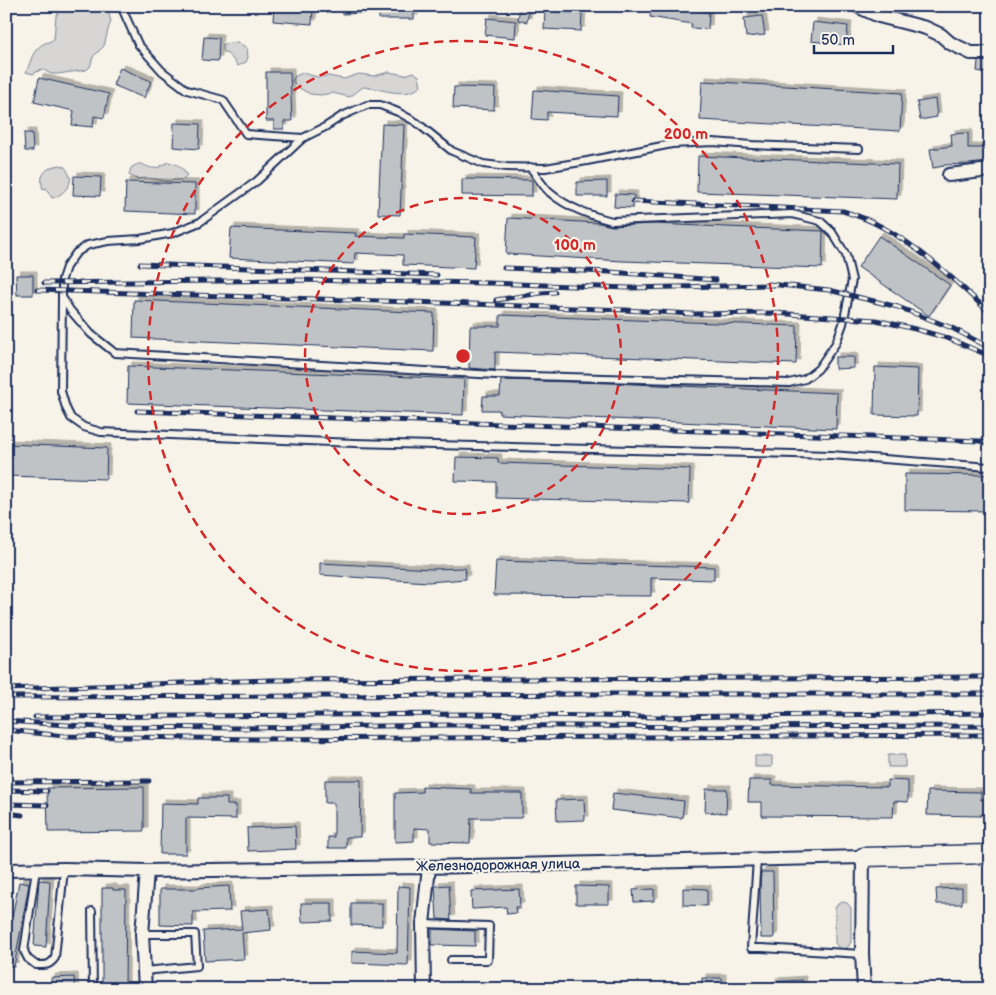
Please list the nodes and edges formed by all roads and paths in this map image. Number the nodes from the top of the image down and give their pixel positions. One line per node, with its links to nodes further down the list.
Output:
1 (121, 6): 4 (lane)
2 (857, 6): 3 (street)
3 (990, 53)
4 (303, 138): 6 (lane); 9 (lane)
5 (859, 149): 6 (lane)
6 (530, 167): 9 (lane)
7 (990, 170): 8 (street)
8 (950, 175)
9 (62, 297): 10 (lane)
10 (990, 467)
11 (990, 854): 12 (street, Железнодорожная улица)
12 (862, 857): 13 (street, Железнодорожная улица); 22 (street)
13 (756, 859): 14 (street, Железнодорожная улица); 22 (lane)
14 (429, 867): 18 (street, Железнодорожная улица); 20 (street)
15 (36, 869): 16 (street, Железнодорожная улица); 16 (lane); 17 (street, Железнодорожная улица)
16 (64, 869): 18 (street, Железнодорожная улица)
17 (6, 870)
18 (147, 871): 21 (street)
19 (92, 910): 25 (lane)
20 (423, 924): 23 (lane); 27 (street)
21 (142, 934): 24 (street); 24 (lane)
22 (862, 954): 28 (street)
23 (451, 960)
24 (144, 971): 26 (street)
25 (93, 989)
26 (145, 989)
27 (424, 989)
28 (864, 989)

